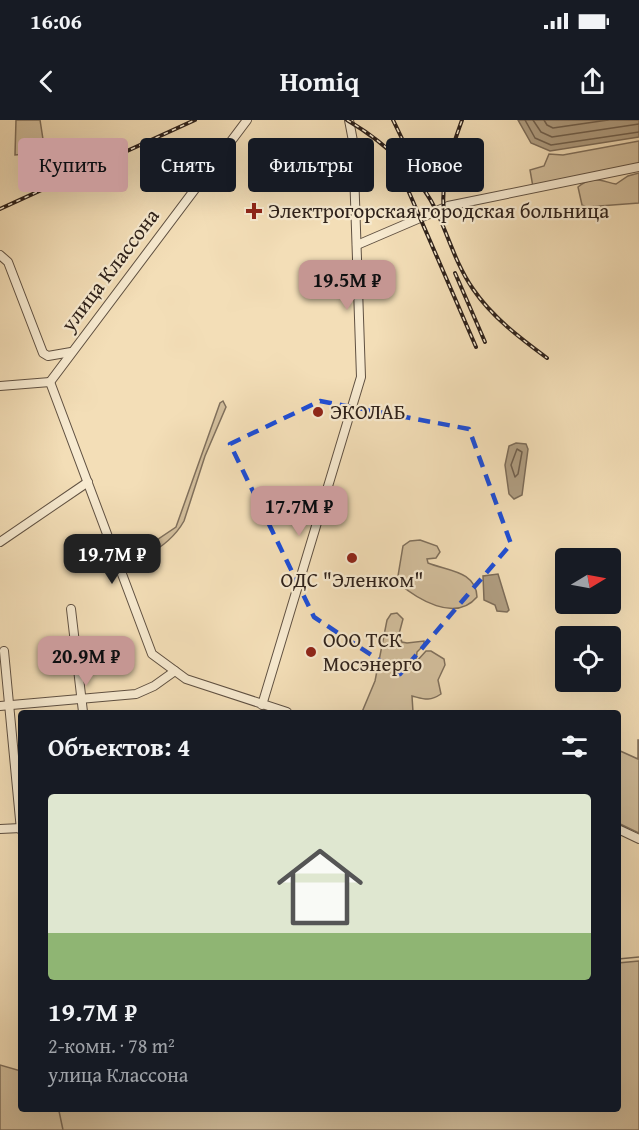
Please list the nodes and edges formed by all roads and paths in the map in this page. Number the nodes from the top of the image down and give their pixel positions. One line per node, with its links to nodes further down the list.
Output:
1 (247, 120): 6 (street, улица Классона)
2 (349, 120): 4 (street)
3 (639, 168): 4 (street)
4 (357, 245): 15 (street)
5 (0, 255): 6 (street, улица Классона)
6 (71, 352): 7 (street, улица Классона)
7 (50, 382): 8 (street); 9 (street)
8 (0, 386)
9 (88, 482): 10 (street); 13 (street)
10 (0, 542)
11 (71, 609): 14 (street)
12 (4, 651): 16 (street)
13 (175, 671): 14 (street); 15 (street)
14 (82, 700): 16 (street); 17 (street)
15 (262, 705): 18 (street)
16 (4, 706): 19 (street)
17 (83, 710)
18 (280, 710)
19 (18, 807)
20 (0, 829): 21 (street)
21 (18, 829)
22 (621, 830): 23 (street)
23 (639, 839)

